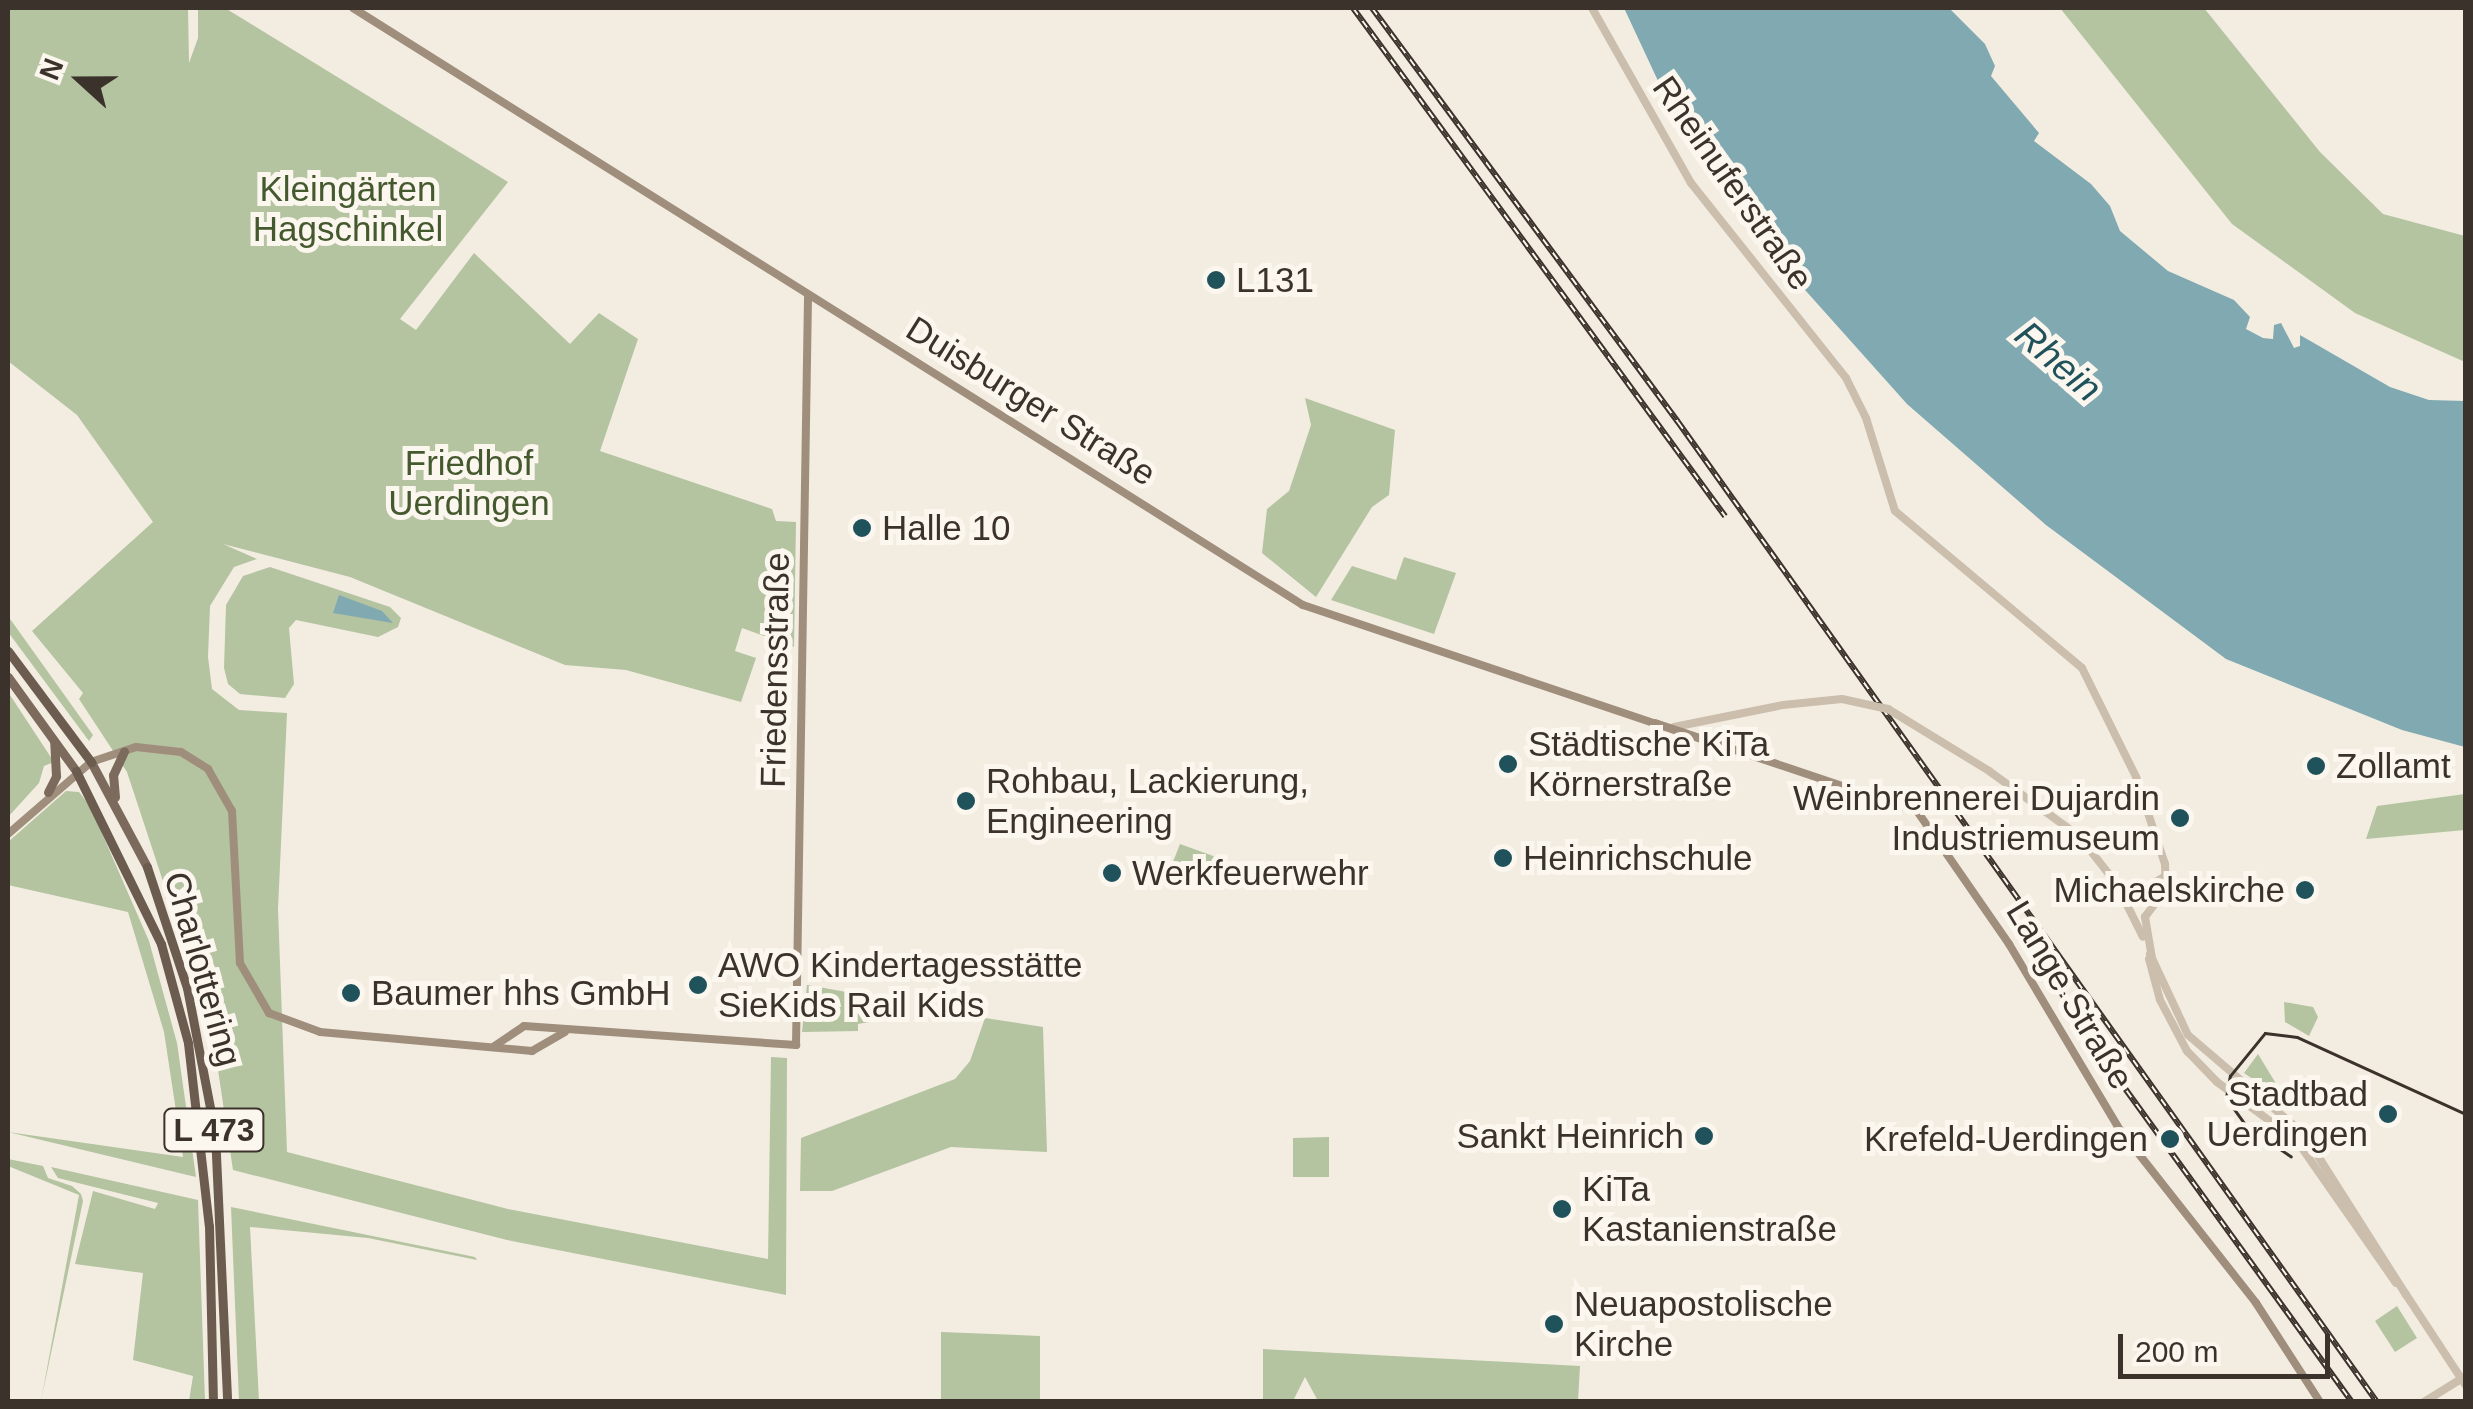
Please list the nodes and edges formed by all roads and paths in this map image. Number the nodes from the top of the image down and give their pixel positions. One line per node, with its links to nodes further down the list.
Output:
1 (353, 8): 3 (main road, Duisburger Straße)
2 (1592, 8): 20 (street, Rheinuferstraße)
3 (808, 295): 7 (main road, Duisburger Straße); 26 (main road, Friedensstraße)
4 (8, 652): 13 (highway, Charlottering / L 473)
5 (8, 677): 9 (main road, Charlottering / L 473)
6 (1714, 721): 8 (street); 10 (street); 22 (street, bridge)
7 (1646, 722): 8 (main road, Duisburger Straße); 11 (main road, Duisburger Straße)
8 (1674, 727): 10 (main road, Duisburger Straße)
9 (54, 740): 14 (main road, Charlottering / L 473); 15 (main road)
10 (1712, 742): 11 (main road, Duisburger Straße)
11 (1724, 748): 17 (main road, Duisburger Straße)
12 (124, 751): 13 (main road); 16 (main road); 28 (main road)
13 (92, 762): 14 (main road); 16 (main road, Charlottering / L 473)
14 (76, 770): 15 (main road); 33 (highway, Charlottering / L 473)
15 (48, 792): 18 (main road)
16 (116, 805): 19 (main road, Charlottering / L 473)
17 (1914, 809): 35 (main road, Lange Straße)
18 (8, 834)
19 (147, 867): 34 (highway, Charlottering / L 473)
20 (2167, 875): 21 (street); 22 (street)
21 (2166, 889): 22 (street); 24 (street)
22 (2129, 896): 23 (street)
23 (2146, 945): 24 (street); 31 (street)
24 (2152, 958): 31 (street)
25 (541, 1027): 26 (main road); 27 (main road); 29 (main road)
26 (570, 1031): 29 (main road)
27 (509, 1039): 28 (main road); 30 (main road)
28 (493, 1047): 30 (main road)
29 (544, 1048): 30 (main road)
30 (514, 1050)
31 (2406, 1294): 32 (street)
32 (2463, 1382): 36 (street)
33 (213, 1402)
34 (228, 1402)
35 (2320, 1402)
36 (2424, 1402)

